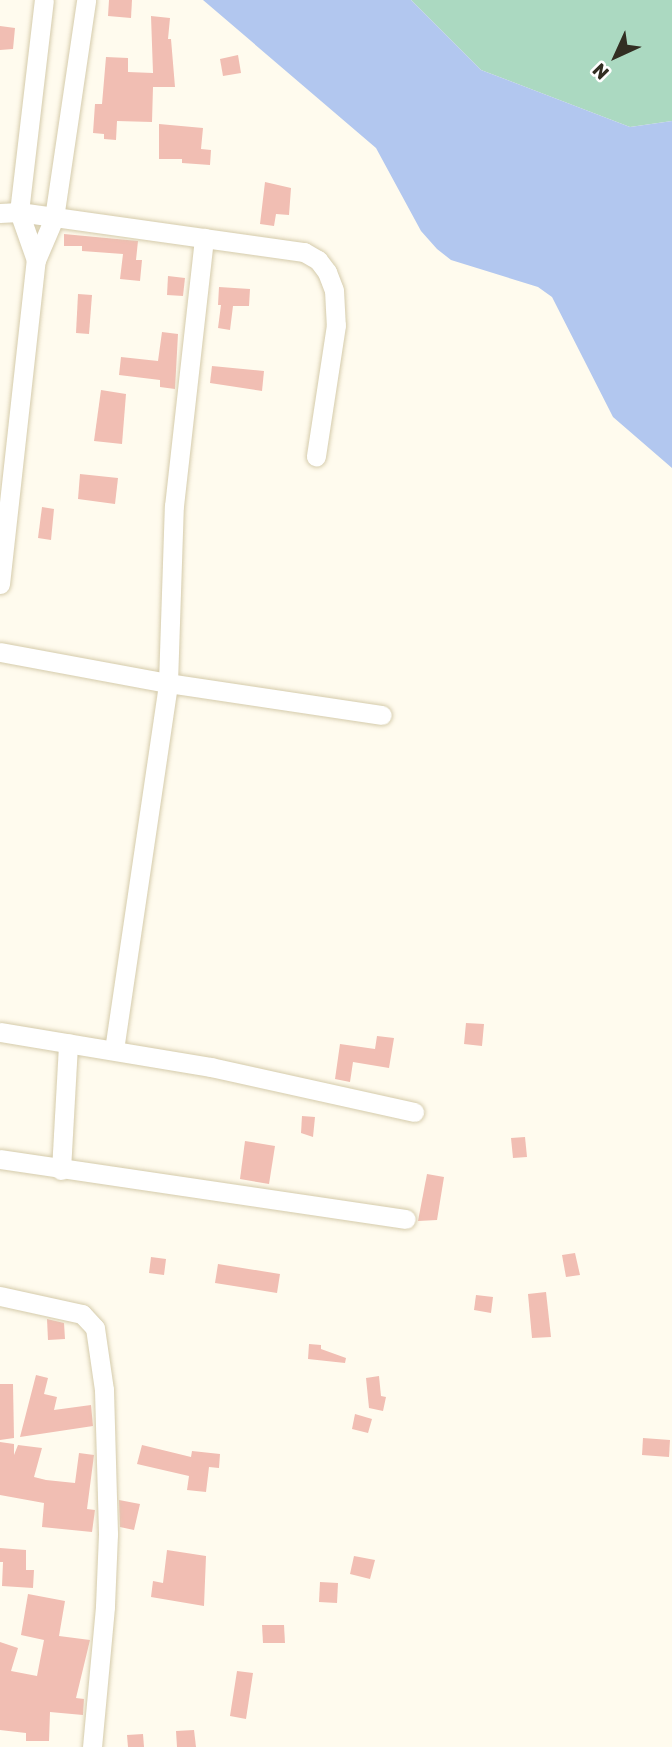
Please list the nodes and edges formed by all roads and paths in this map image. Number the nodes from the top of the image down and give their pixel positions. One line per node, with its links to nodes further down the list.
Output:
1 (44, 0): 3 (street)
2 (86, 0): 4 (street)
3 (9, 213): 4 (street); 6 (street)
4 (54, 218): 5 (street); 6 (street)
5 (204, 238): 7 (street); 10 (street)
6 (36, 260): 8 (street)
7 (316, 456)
8 (0, 584)
9 (0, 652): 10 (street)
10 (168, 682): 11 (street); 14 (street)
11 (382, 715)
12 (0, 1031): 13 (street)
13 (68, 1044): 14 (street); 17 (street)
14 (114, 1050): 15 (street)
15 (414, 1112)
16 (0, 1159): 17 (street)
17 (61, 1170): 18 (street)
18 (406, 1219)
19 (0, 1296): 20 (street)
20 (92, 1747)

